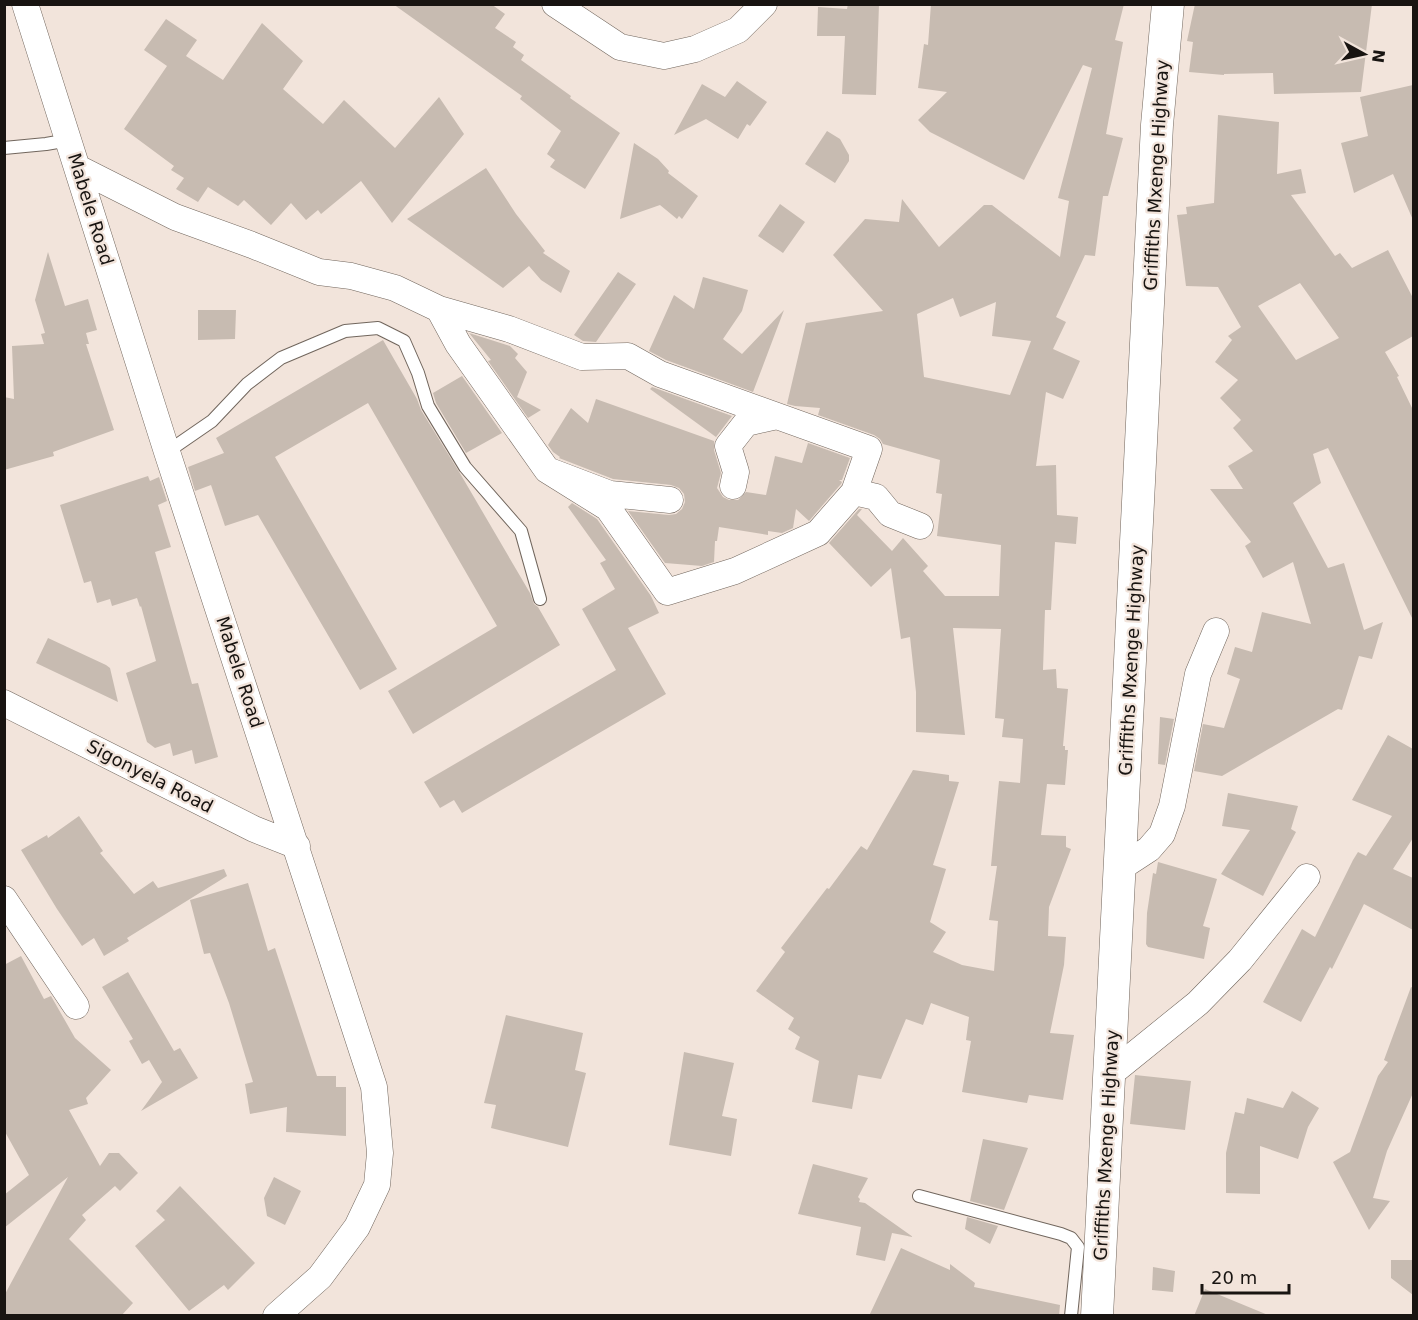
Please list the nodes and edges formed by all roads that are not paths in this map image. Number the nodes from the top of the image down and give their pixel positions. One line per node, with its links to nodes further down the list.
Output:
1 (25, 4): 5 (street, Mabele Road)
2 (555, 4): 3 (street)
3 (764, 4)
4 (1168, 4): 20 (street, Griffiths Mxenge Highway)
5 (69, 140): 6 (lane); 7 (street, Mabele Road)
6 (4, 148)
7 (78, 168): 8 (street); 10 (street, Mabele Road)
8 (439, 309): 9 (street); 11 (street)
9 (778, 416): 12 (street); 13 (street)
10 (167, 452): 16 (lane); 19 (street, Mabele Road)
11 (547, 470): 13 (street); 14 (street)
12 (732, 486)
13 (854, 492): 15 (street)
14 (670, 500)
15 (920, 526)
16 (540, 599)
17 (1216, 631): 20 (street)
18 (4, 704): 19 (street, Sigonyela Road)
19 (297, 846): 26 (street, Mabele Road)
20 (1120, 868): 24 (street, Griffiths Mxenge Highway)
21 (1307, 877): 24 (street)
22 (4, 899): 23 (street)
23 (76, 1006)
24 (1109, 1075): 28 (street, Griffiths Mxenge Highway)
25 (919, 1196): 27 (lane)
26 (276, 1316)
27 (1071, 1316)
28 (1097, 1316)

